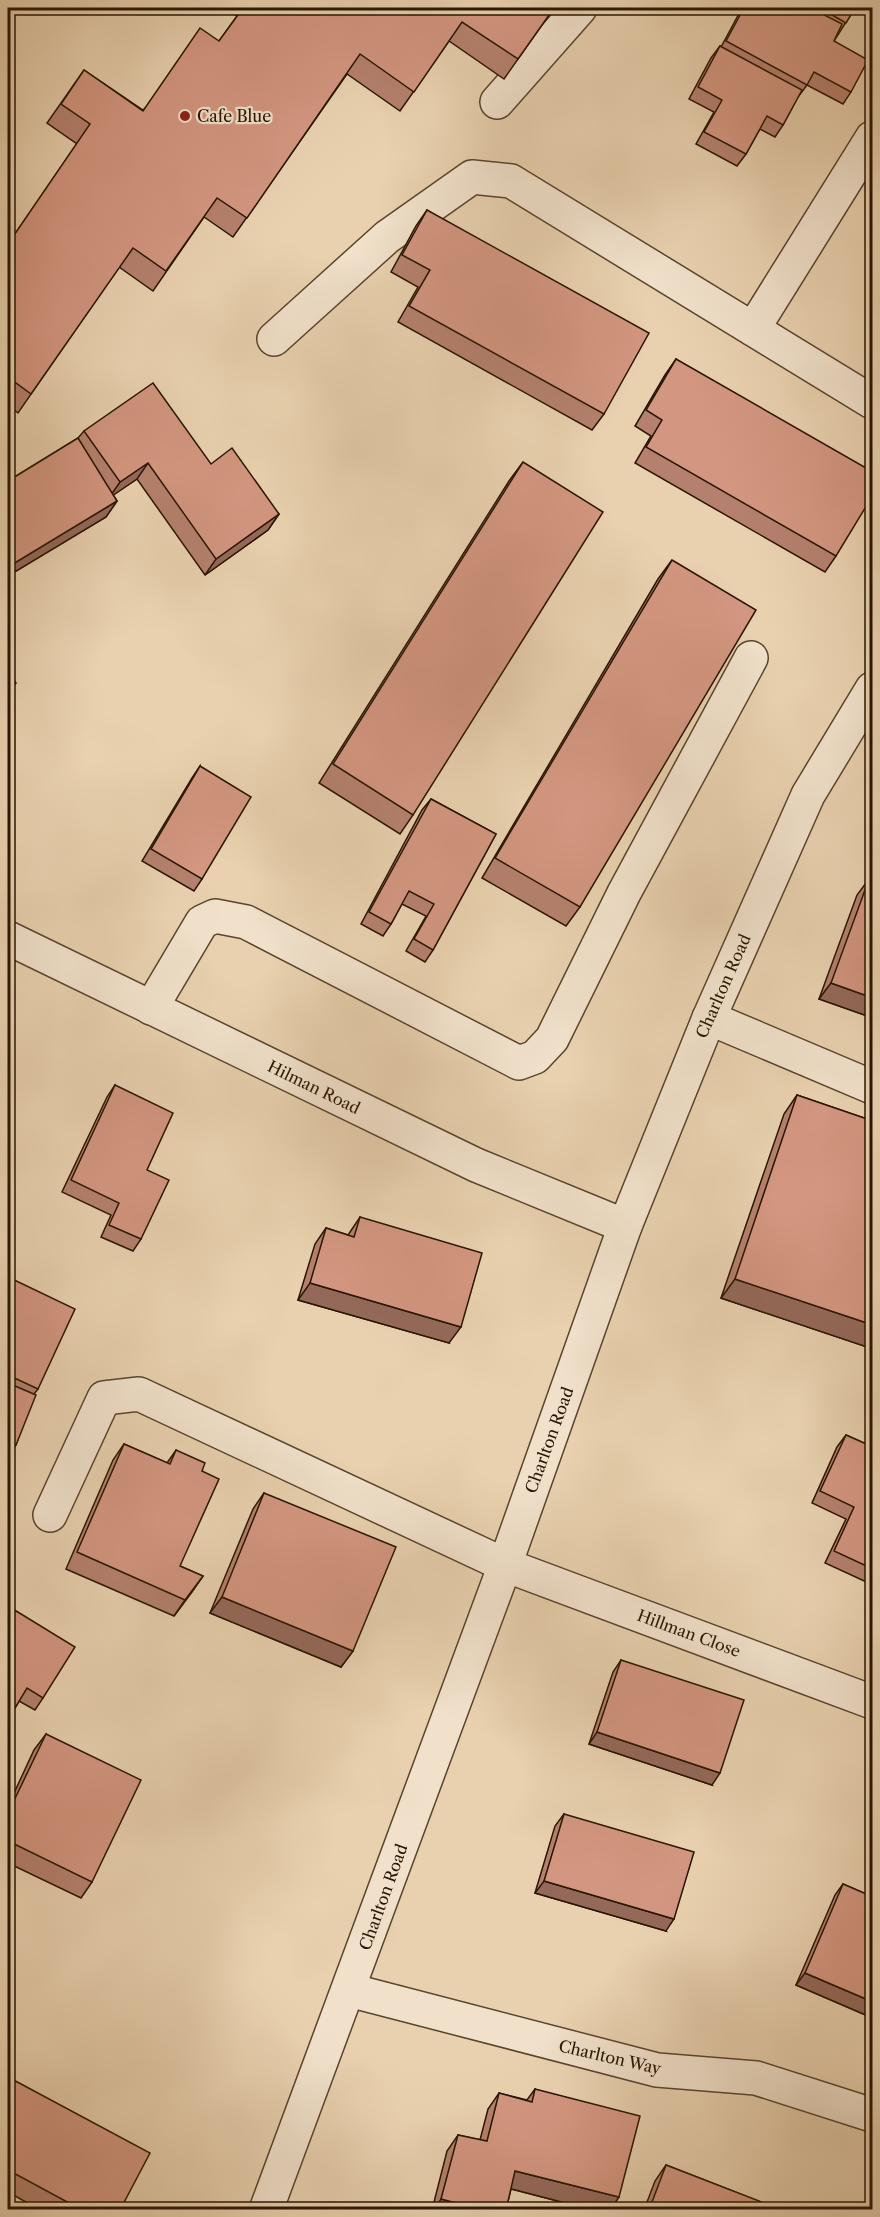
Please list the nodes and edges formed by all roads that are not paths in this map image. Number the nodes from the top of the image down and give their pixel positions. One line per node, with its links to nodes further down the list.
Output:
1 (580, 8): 2 (street)
2 (497, 102)
3 (873, 138): 4 (street)
4 (753, 329): 5 (street); 6 (street)
5 (274, 339)
6 (873, 402)
7 (752, 658): 10 (street)
8 (873, 689): 11 (street, Charlton Road)
9 (8, 938): 10 (street, Hilman Road)
10 (151, 1008): 13 (street, Hilman Road)
11 (709, 1018): 12 (street); 13 (street, Charlton Road)
12 (873, 1087)
13 (625, 1226): 15 (street, Charlton Road)
14 (50, 1515): 15 (street, Hillman Close)
15 (505, 1565): 16 (street, Hillman Close); 17 (street, Charlton Road)
16 (873, 1702)
17 (349, 1990): 18 (street, Charlton Way); 19 (street, Charlton Road)
18 (873, 2115)
19 (266, 2210)

